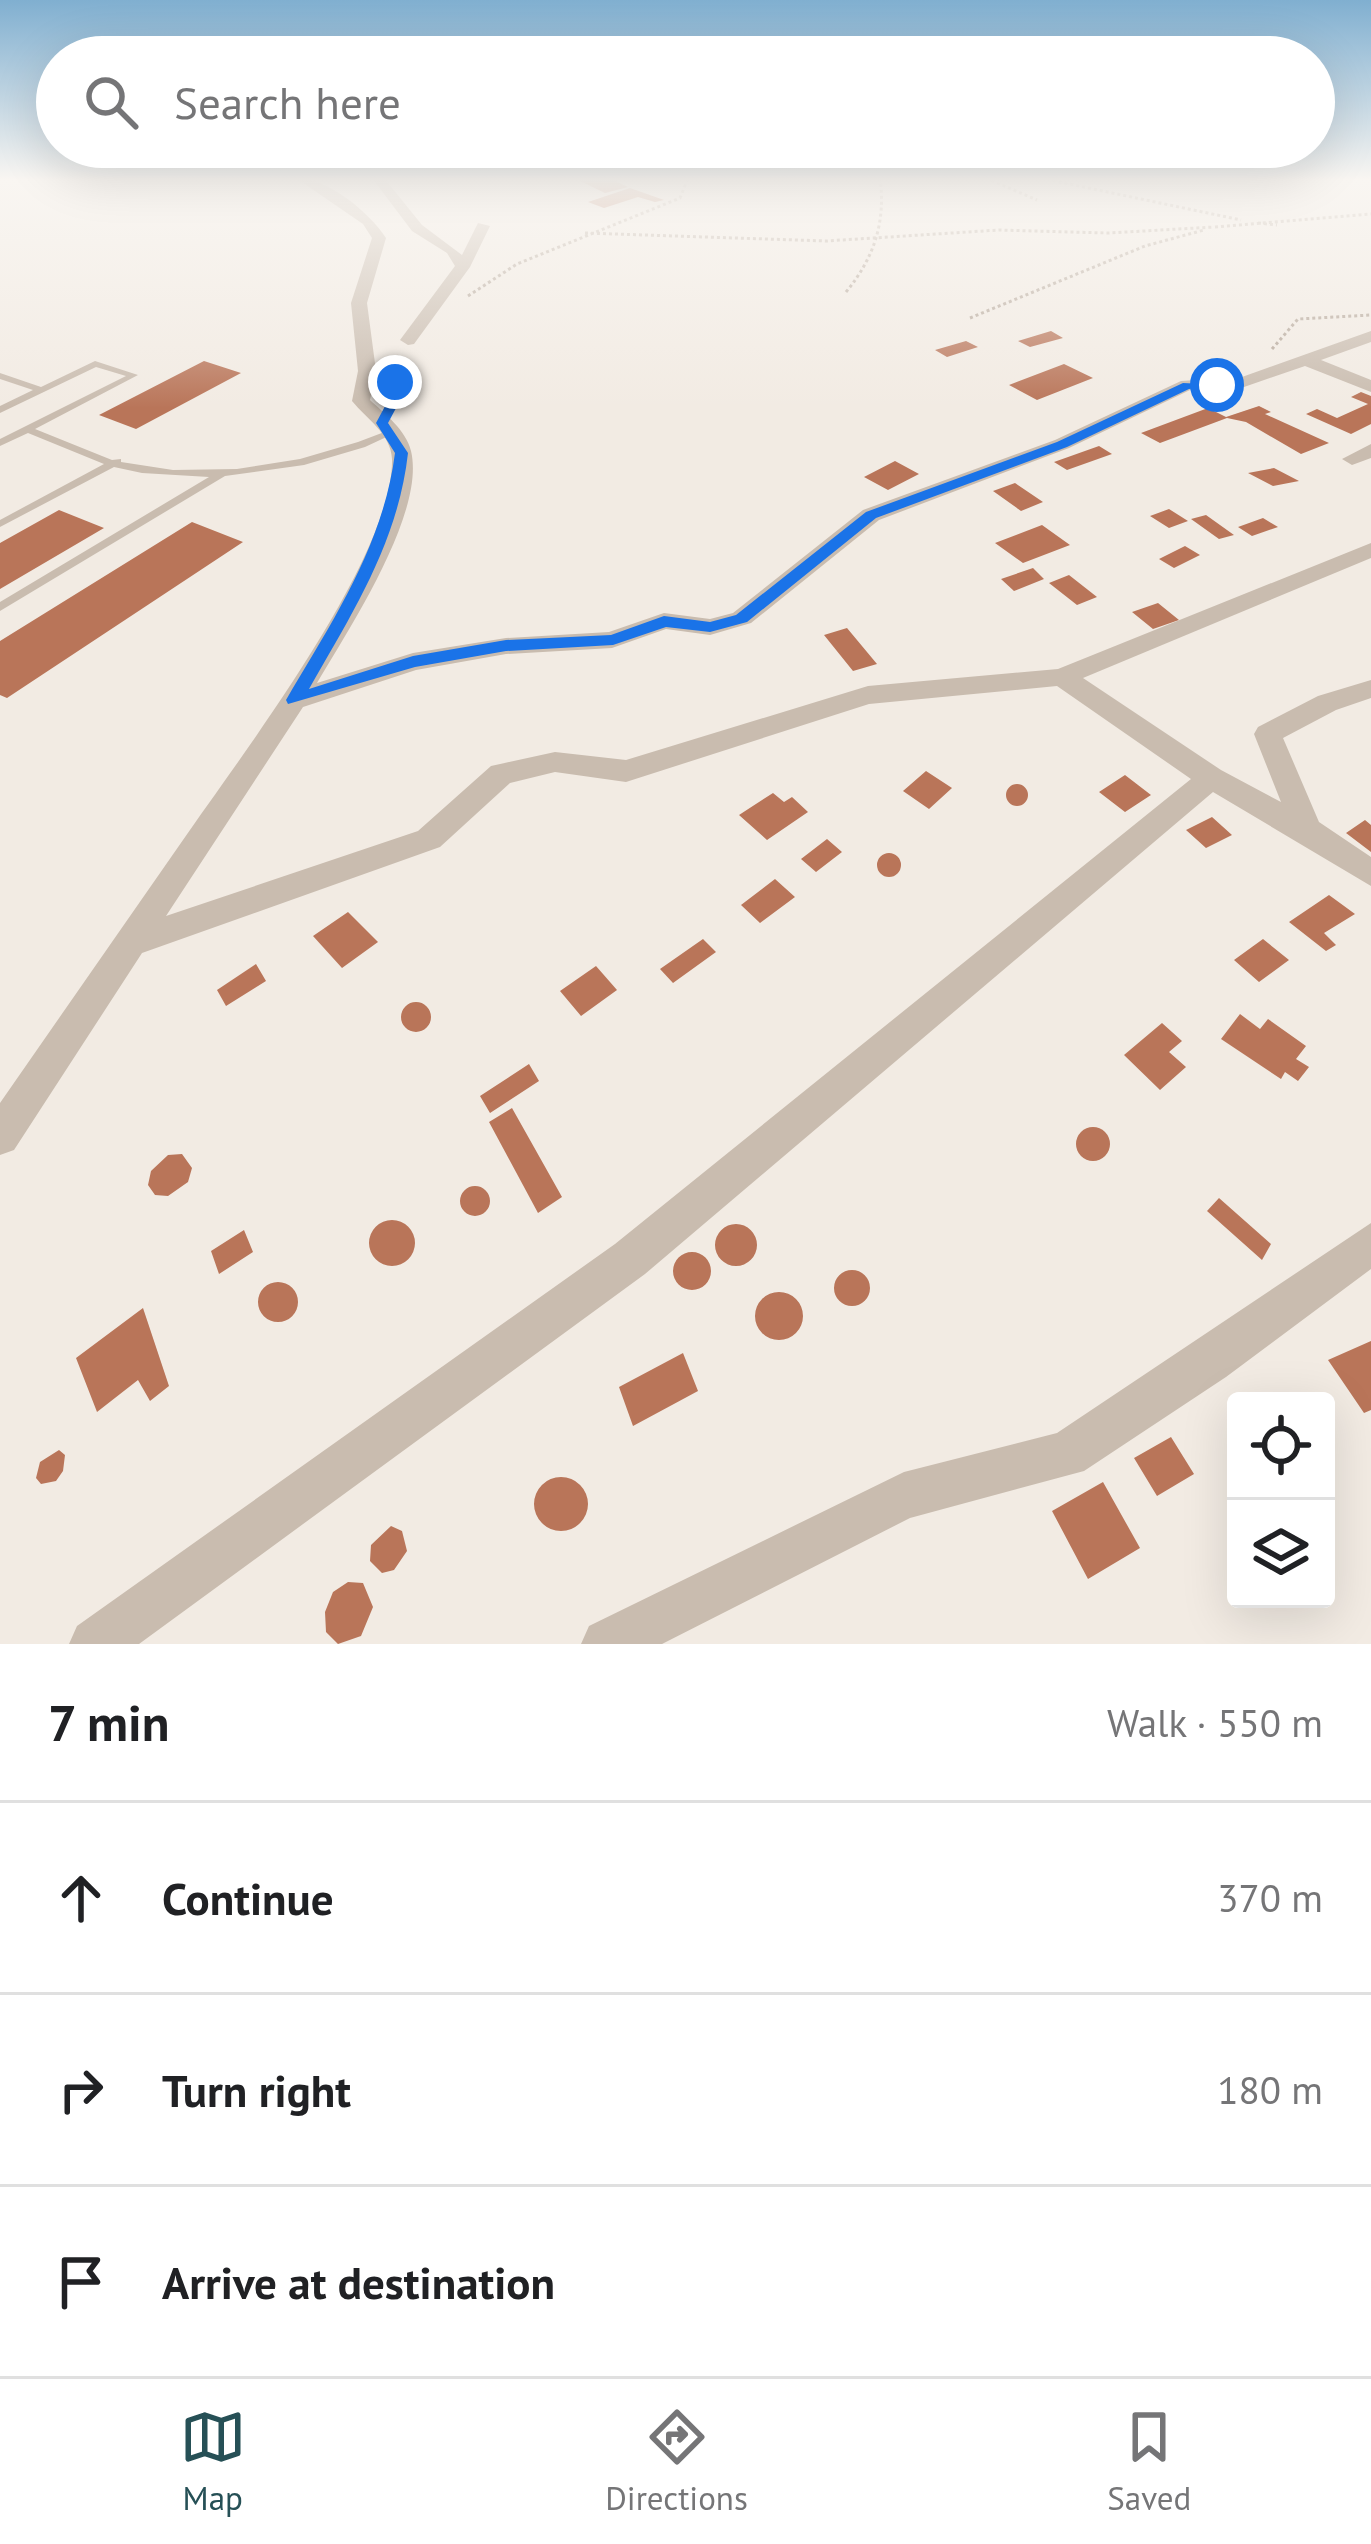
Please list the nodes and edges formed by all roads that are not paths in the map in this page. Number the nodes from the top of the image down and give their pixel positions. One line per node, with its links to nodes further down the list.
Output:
1 (376, 255): 12 (street)
2 (455, 255): 4 (street)
3 (469, 255): 4 (street)
4 (463, 267): 6 (street)
5 (1371, 336): 7 (street)
6 (408, 340)
7 (1309, 361): 9 (street); 22 (street)
8 (0, 376): 10 (lane)
9 (1371, 387)
10 (41, 390): 11 (lane); 13 (lane)
11 (0, 410)
12 (386, 428): 16 (lane); 22 (street)
13 (27, 429): 14 (lane); 15 (lane)
14 (0, 443)
15 (117, 461): 16 (lane); 17 (lane)
16 (226, 470): 19 (lane)
17 (0, 524)
18 (1371, 550): 20 (street)
19 (0, 607)
20 (1062, 677): 23 (street); 26 (street)
21 (1371, 689): 24 (street)
22 (294, 700): 26 (street)
23 (1211, 778): 24 (street); 29 (street)
24 (1307, 830): 25 (street)
25 (1371, 873)
26 (135, 941): 27 (street)
27 (0, 1136)
28 (1371, 1244): 30 (street)
29 (94, 1644)
30 (607, 1644)

